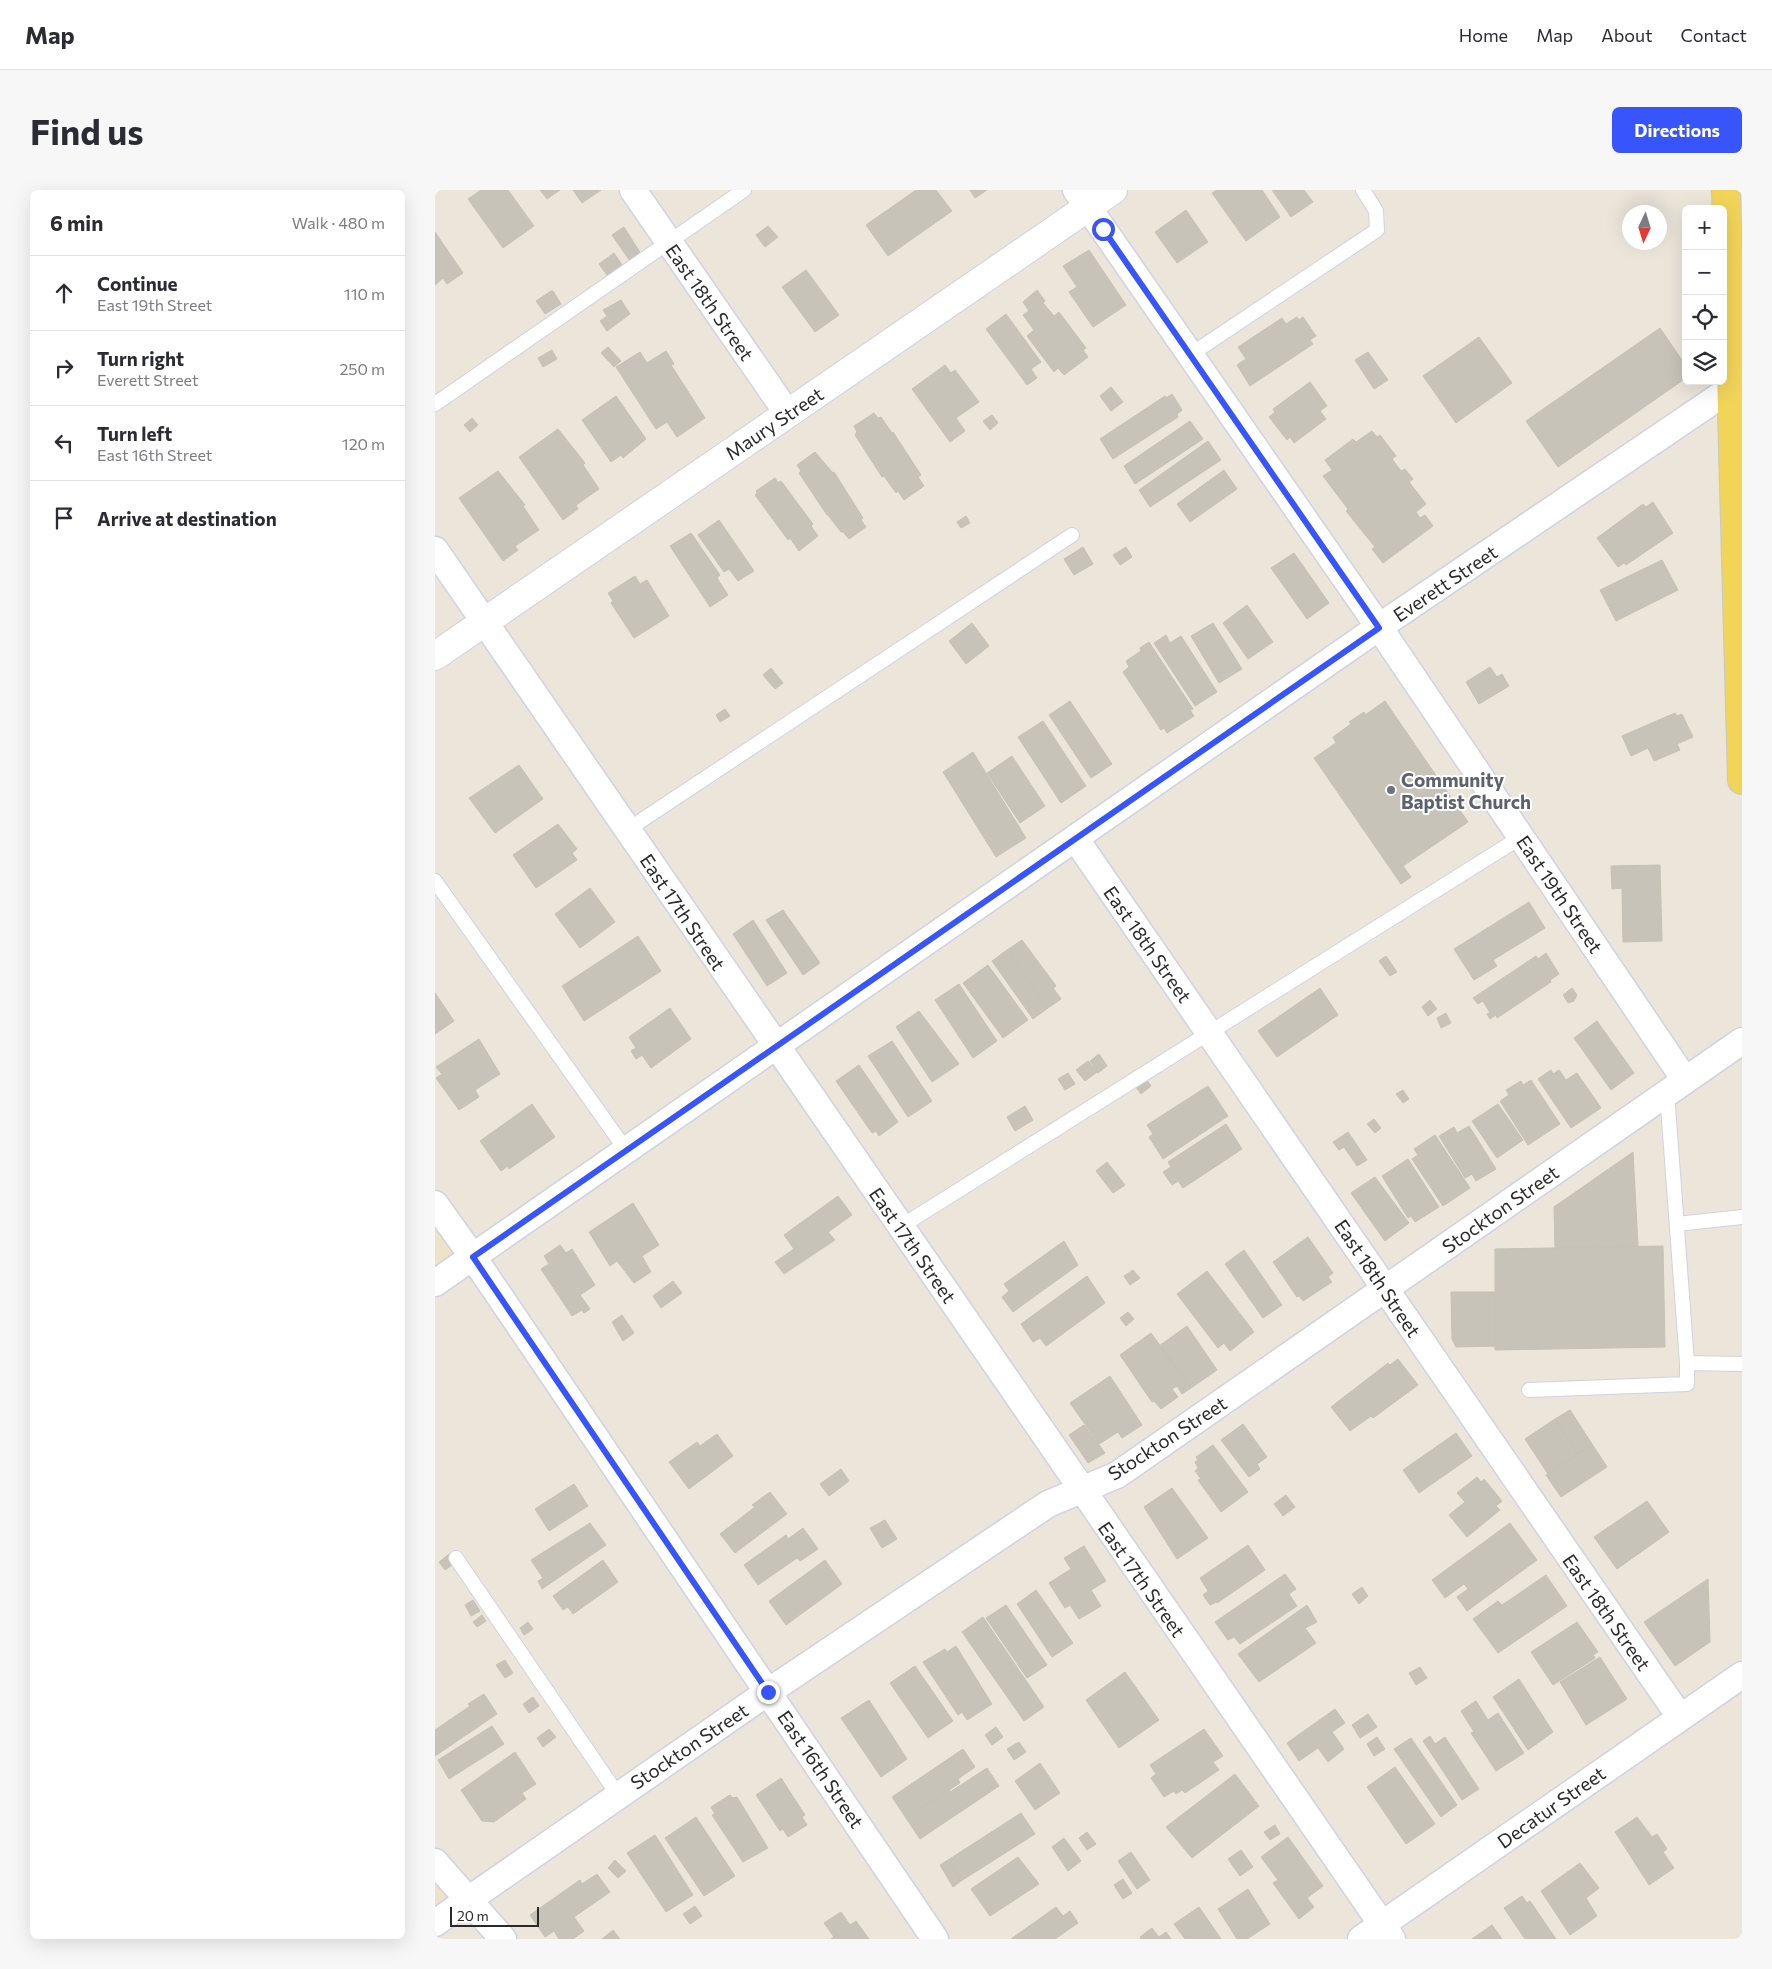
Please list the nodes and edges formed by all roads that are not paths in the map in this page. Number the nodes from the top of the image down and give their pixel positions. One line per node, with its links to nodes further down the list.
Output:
1 (633, 190): 7 (street, East 18th Street)
2 (745, 190): 7 (lane)
3 (1113, 190): 6 (street, Maury Street)
4 (1363, 190): 8 (lane)
5 (1726, 190): 9 (main road)
6 (1082, 199): 8 (street, East 19th Street); 11 (street, Maury Street)
7 (669, 242): 10 (lane); 11 (street, East 18th Street)
8 (1190, 354): 15 (street, East 19th Street)
9 (1737, 384): 15 (street, Everett Street); 17 (main road)
10 (435, 404)
11 (788, 414): 14 (street, Maury Street)
12 (1072, 535): 18 (lane)
13 (435, 550): 14 (street, East 17th Street)
14 (484, 622): 16 (street, Maury Street); 18 (street, East 17th Street)
15 (1379, 628): 19 (street, East 19th Street); 20 (street, Everett Street)
16 (435, 656)
17 (1742, 780)
18 (627, 830): 24 (street, East 17th Street)
19 (1521, 837): 22 (lane); 25 (street, East 19th Street)
20 (1075, 838): 22 (street, East 18th Street); 24 (street, Everett Street)
21 (435, 880): 26 (lane)
22 (1209, 1032): 30 (lane); 33 (street, East 18th Street)
23 (1742, 1041): 25 (street, Stockton Street)
24 (776, 1047): 26 (street, Everett Street); 30 (street, East 17th Street)
25 (1676, 1086): 29 (lane); 33 (street, Stockton Street)
26 (626, 1150): 31 (street, Everett Street)
27 (435, 1204): 31 (street, East 16th Street)
28 (1742, 1217): 29 (lane)
29 (1677, 1224): 34 (lane)
30 (900, 1227): 37 (street, East 17th Street)
31 (473, 1257): 32 (street, Everett Street); 40 (street, East 16th Street)
32 (435, 1284)
33 (1385, 1289): 37 (street, Stockton Street); 41 (street, East 18th Street)
34 (1687, 1363): 35 (lane); 36 (lane)
35 (1742, 1364)
36 (1529, 1390)
37 (1081, 1489): 40 (street, Stockton Street); 46 (street, East 17th Street)
38 (456, 1558): 42 (lane)
39 (1742, 1676): 41 (street, Decatur Street)
40 (768, 1692): 42 (street, Stockton Street); 48 (street, East 16th Street)
41 (1680, 1717): 46 (street, Decatur Street)
42 (618, 1795): 44 (street, Stockton Street)
43 (435, 1862): 44 (street)
44 (469, 1900): 45 (street, Stockton Street); 47 (street)
45 (435, 1923)
46 (1378, 1934)
47 (503, 1939)
48 (935, 1939)

